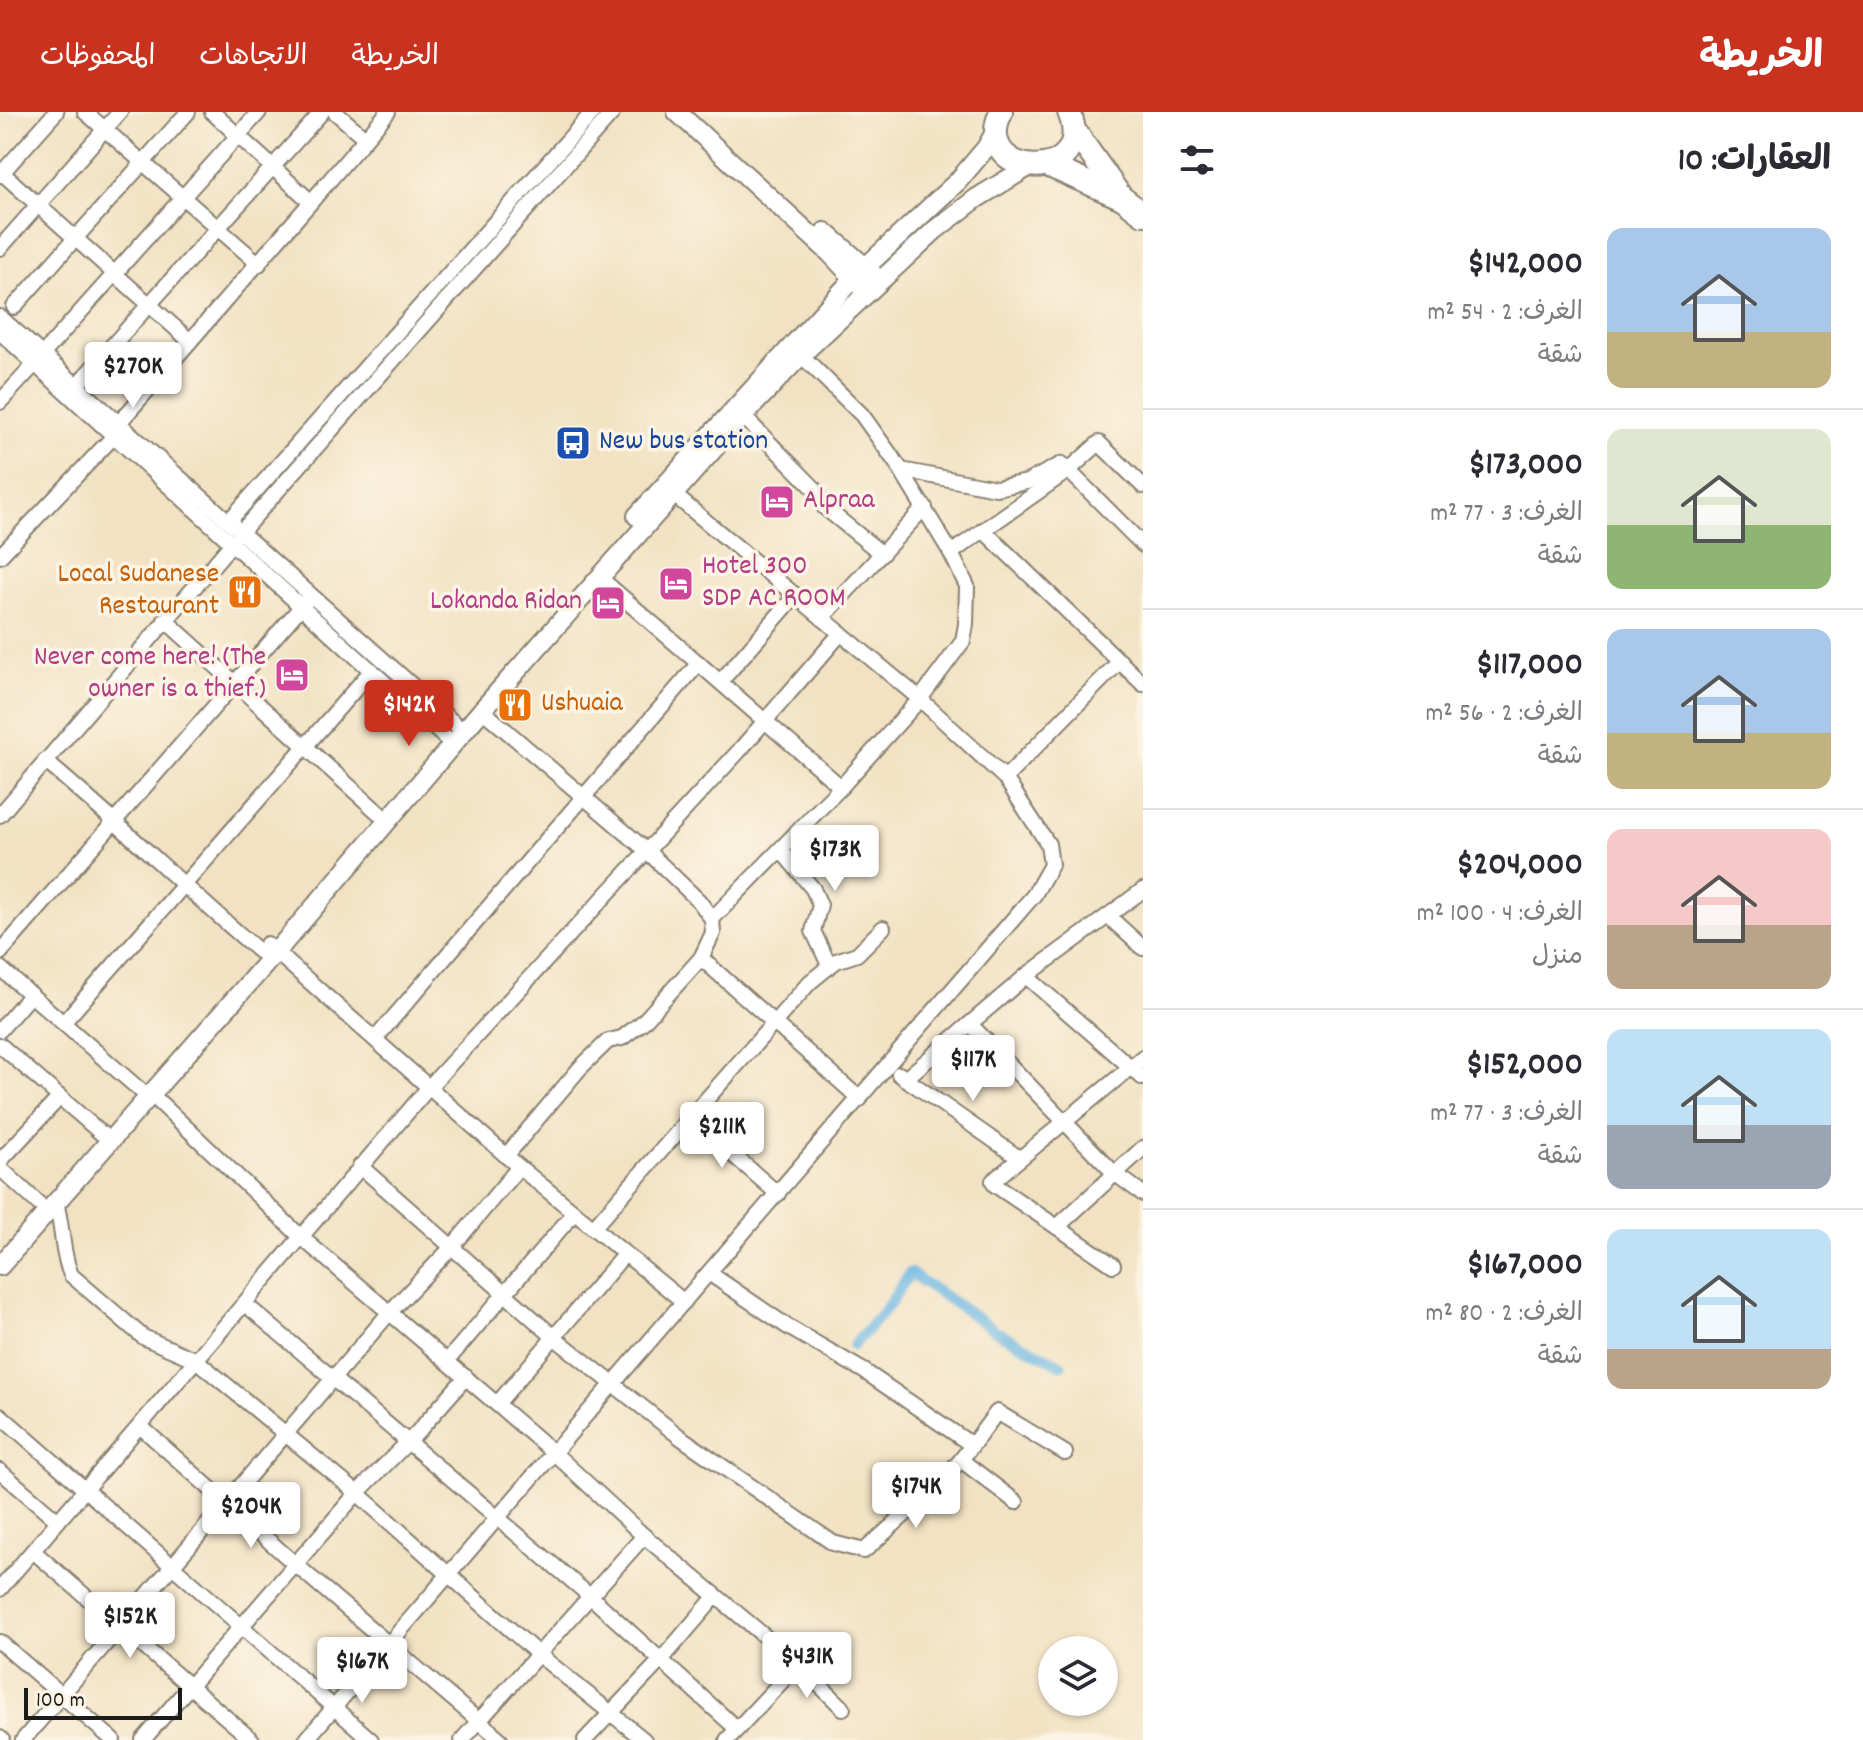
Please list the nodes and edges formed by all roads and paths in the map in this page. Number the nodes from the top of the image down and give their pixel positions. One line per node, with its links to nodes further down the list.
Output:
1 (56, 112): 22 (street)
2 (85, 112): 16 (street)
3 (120, 112): 16 (street)
4 (188, 112): 19 (street)
5 (212, 112): 17 (street)
6 (259, 112): 17 (street)
7 (322, 112): 20 (street)
8 (335, 112): 18 (street)
9 (388, 112): 18 (street)
10 (593, 112): 44 (street)
11 (613, 112): 46 (street)
12 (677, 112): 31 (main road)
13 (696, 112): 31 (main road)
14 (1073, 119): 21 (highway); 23 (highway)
15 (999, 120): 21 (highway); 33 (main road)
16 (104, 129): 19 (street); 26 (street)
17 (239, 135): 20 (street); 24 (street)
18 (365, 138): 25 (street)
19 (141, 162): 24 (street); 29 (street)
20 (273, 166): 25 (street); 28 (street)
21 (1038, 166): 23 (highway); 35 (main road)
22 (1, 173): 26 (street)
23 (1121, 197): 27 (highway)
24 (183, 198): 28 (street); 34 (street)
25 (311, 202): 32 (street)
26 (37, 206): 29 (street); 30 (street)
27 (1143, 214)
28 (218, 228): 32 (street); 37 (street)
29 (75, 239): 34 (street); 38 (street)
30 (0, 248)
31 (832, 248): 33 (main road); 33 (main road); 36 (main road)
32 (259, 264): 41 (street)
33 (866, 267): 35 (main road); 36 (main road)
34 (115, 274): 37 (street); 43 (street)
35 (874, 286): 42 (main road)
36 (840, 294): 77 (main road)
37 (149, 306): 41 (street); 45 (street)
38 (14, 307)
39 (0, 317): 43 (street)
40 (0, 332): 43 (street)
41 (190, 341): 49 (street)
42 (801, 355): 48 (main road); 50 (street)
43 (39, 360): 45 (street); 47 (street); 49 (street)
44 (355, 379): 46 (street); 55 (street)
45 (76, 386): 49 (street)
46 (367, 390): 57 (street)
47 (0, 402)
48 (743, 416): 53 (main road); 60 (street)
49 (116, 430): 55 (street); 57 (street); 61 (street)
50 (901, 470): 51 (street); 54 (street)
51 (1069, 470): 52 (street); 56 (street); 58 (street)
52 (1143, 486)
53 (673, 494): 62 (main road); 63 (street)
54 (925, 507): 59 (street); 60 (street)
55 (229, 521): 57 (street)
56 (983, 530): 59 (street); 68 (street)
57 (237, 537): 64 (street); 66 (street)
58 (1143, 545)
59 (951, 553): 74 (street)
60 (882, 554): 65 (street)
61 (0, 556)
62 (599, 577): 69 (street); 75 (main road)
63 (796, 595): 65 (street); 71 (street)
64 (306, 600): 70 (street); 72 (street); 77 (street)
65 (822, 618): 67 (street)
66 (165, 620): 72 (street); 79 (street)
67 (841, 633): 74 (street); 76 (street)
68 (1120, 661): 73 (street); 80 (street)
69 (699, 663): 71 (street); 82 (street)
70 (372, 670): 77 (street); 78 (street)
71 (721, 681): 76 (street)
72 (235, 684): 78 (street); 85 (street)
73 (1143, 684)
74 (920, 699): 80 (street); 81 (street)
75 (482, 710): 77 (main road); 82 (street)
76 (766, 721): 81 (street); 87 (street)
77 (454, 735): 84 (main road); 94 (main road)
78 (306, 747): 84 (street); 88 (street)
79 (45, 761): 83 (street); 85 (street)
80 (1005, 778): 108 (street)
81 (841, 787): 86 (street)
82 (583, 796): 87 (street); 105 (street)
83 (3, 805)
84 (380, 814): 94 (main road)
85 (116, 821): 88 (street); 95 (street)
86 (781, 850): 91 (street); 97 (street)
87 (647, 851): 91 (street); 112 (street)
88 (184, 887): 94 (street); 101 (street)
89 (1143, 890): 90 (street)
90 (1108, 916): 93 (street); 99 (street)
91 (712, 919): 96 (street)
92 (883, 928): 97 (street)
93 (1143, 948)
94 (268, 949): 105 (street); 113 (main road)
95 (0, 953)
96 (701, 958): 102 (street); 120 (street)
97 (829, 965): 102 (street)
98 (0, 968): 100 (street)
99 (1026, 976): 103 (street); 109 (street)
100 (31, 994): 101 (street); 104 (street)
101 (64, 1022): 113 (street)
102 (773, 1022): 115 (street); 116 (street)
103 (970, 1024): 111 (street); 117 (street)
104 (0, 1030)
105 (375, 1039): 112 (street)
106 (0, 1045): 114 (street)
107 (1143, 1057): 109 (street)
108 (888, 1065): 111 (street); 115 (street)
109 (1129, 1068): 110 (street); 117 (street)
110 (1143, 1078)
111 (905, 1079): 121 (street)
112 (430, 1086): 120 (street); 123 (street)
113 (146, 1093): 118 (main road); 128 (main road); 132 (street)
114 (60, 1097): 118 (street); 122 (street)
115 (860, 1099): 126 (street)
116 (690, 1117): 126 (street); 131 (street)
117 (1064, 1121): 121 (street); 125 (street)
118 (102, 1134): 128 (main road)
119 (1143, 1148): 125 (street)
120 (506, 1156): 124 (street)
121 (1019, 1158): 130 (street)
122 (1, 1160): 128 (street)
123 (360, 1166): 132 (street); 133 (street)
124 (519, 1167): 129 (street); 133 (street)
125 (1113, 1172): 127 (street); 130 (street)
126 (778, 1194): 138 (street)
127 (1143, 1194)
128 (48, 1203): 134 (main road); 137 (main road); 144 (street)
129 (574, 1213): 131 (street); 139 (street)
130 (1057, 1227): 136 (street)
131 (593, 1228): 135 (street)
132 (301, 1237): 141 (street); 142 (street)
133 (452, 1247): 139 (street); 142 (street)
134 (0, 1249)
135 (624, 1255): 140 (street); 143 (street)
136 (1113, 1265)
137 (0, 1266)
138 (709, 1273): 140 (street); 154 (street)
139 (506, 1294): 143 (street); 145 (street)
140 (684, 1302): 148 (street)
141 (245, 1304): 144 (street); 147 (street)
142 (390, 1312): 145 (street); 147 (street)
143 (555, 1338): 148 (street); 149 (street)
144 (196, 1360): 151 (street); 152 (street)
145 (447, 1361): 146 (street)
146 (466, 1377): 149 (street); 153 (street)
147 (335, 1378): 152 (street); 153 (street)
148 (613, 1385): 155 (street); 157 (street)
149 (497, 1404): 155 (street)
150 (0, 1415): 159 (street)
151 (140, 1426): 159 (street); 161 (street)
152 (284, 1435): 160 (street); 161 (street)
153 (407, 1442): 160 (street); 163 (street)
154 (972, 1445): 156 (street); 157 (street)
155 (554, 1453): 163 (street); 165 (street)
156 (1065, 1453)
157 (961, 1460): 162 (street)
158 (0, 1471): 164 (street)
159 (85, 1491): 164 (street); 168 (street)
160 (357, 1493): 167 (street); 169 (street)
161 (226, 1502): 167 (street); 168 (street)
162 (1016, 1502)
163 (498, 1517): 169 (street); 171 (street)
164 (58, 1521): 166 (street)
165 (644, 1536): 171 (street); 172 (street)
166 (33, 1551): 170 (street); 173 (street)
167 (296, 1565): 174 (street); 176 (street)
168 (171, 1566): 173 (street); 174 (street)
169 (449, 1575): 176 (street); 177 (street)
170 (0, 1589)
171 (590, 1596): 177 (street); 178 (street)
172 (715, 1597): 178 (street); 179 (street)
173 (120, 1626): 180 (street); 181 (street)
174 (242, 1627): 180 (street); 182 (street)
175 (0, 1642): 181 (street)
176 (389, 1645): 182 (street); 185 (street)
177 (538, 1654): 184 (street); 185 (street)
178 (662, 1659): 184 (street); 186 (street)
179 (798, 1664): 183 (street); 186 (street)
180 (190, 1687): 189 (street); 190 (street)
181 (60, 1695): 187 (street); 188 (street)
182 (334, 1708): 191 (street); 192 (street)
183 (843, 1708)
184 (611, 1713): 195 (street); 196 (street)
185 (479, 1721): 193 (street); 194 (street)
186 (732, 1735)
187 (23, 1740)
188 (113, 1740)
189 (143, 1740)
190 (252, 1740)
191 (306, 1740)
192 (371, 1740)
193 (462, 1740)
194 (501, 1740)
195 (585, 1740)
196 (644, 1740)

